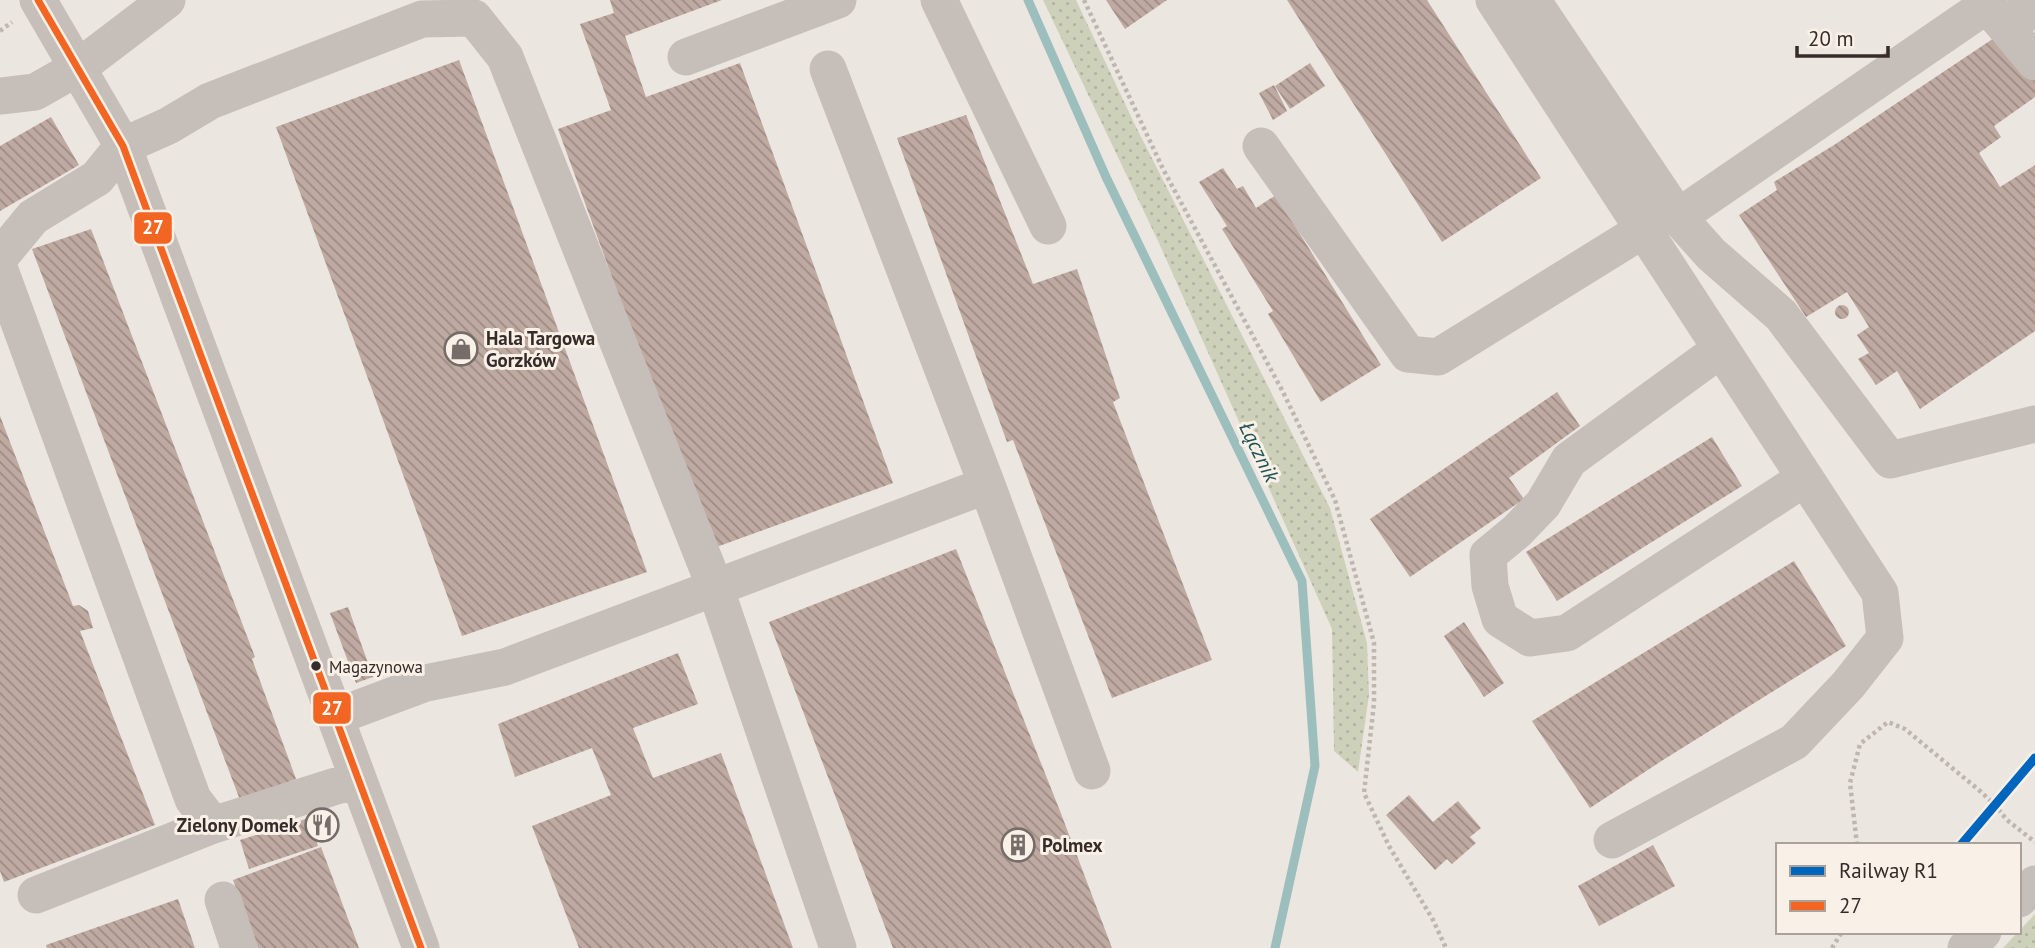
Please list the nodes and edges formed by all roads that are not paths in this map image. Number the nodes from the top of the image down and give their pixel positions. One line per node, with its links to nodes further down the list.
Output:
1 (38, 0): 11 (street)
2 (167, 0): 11 (street)
3 (838, 0): 9 (street)
4 (939, 0): 17 (street)
5 (1494, 0): 18 (street)
6 (1532, 0): 16 (street)
7 (2025, 0): 8 (street)
8 (2035, 12)
9 (686, 57)
10 (2035, 62): 16 (street)
11 (79, 67): 13 (street); 14 (street)
12 (828, 69): 24 (street)
13 (0, 96)
14 (122, 146): 19 (street); 25 (street); 26 (street)
15 (1261, 146): 18 (street)
16 (1678, 218): 22 (street)
17 (1048, 226)
18 (1643, 230): 21 (street)
19 (0, 257)
20 (0, 270): 29 (street)
21 (1721, 349): 23 (street); 23 (street)
22 (2035, 424)
23 (1805, 478): 30 (street)
24 (986, 485): 25 (street); 27 (street)
25 (715, 587): 26 (street); 38 (street)
26 (335, 717): 28 (street)
27 (1092, 771)
28 (358, 779): 29 (street); 37 (street)
29 (214, 825): 32 (street)
30 (1612, 840)
31 (2035, 884): 33 (street)
32 (36, 895)
33 (2021, 897)
34 (223, 900): 36 (street)
35 (1981, 934): 39 (street)
36 (239, 948)
37 (421, 948)
38 (838, 948)
39 (1966, 948)

